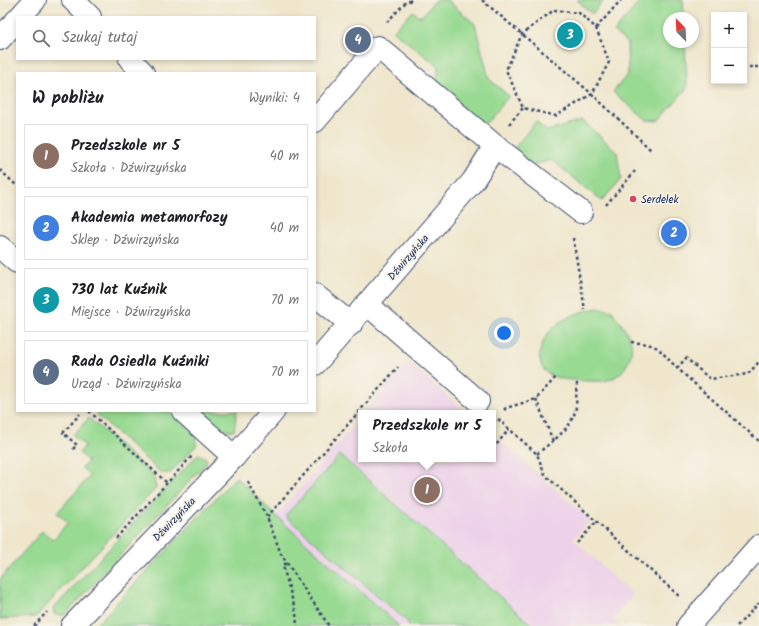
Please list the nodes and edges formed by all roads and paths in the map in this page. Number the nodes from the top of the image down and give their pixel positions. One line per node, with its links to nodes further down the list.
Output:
1 (35, 0): 5 (street)
2 (73, 0): 6 (street)
3 (482, 0): 9 (path)
4 (621, 0): 8 (path)
5 (21, 16)
6 (89, 16)
7 (16, 21): 10 (street)
8 (596, 28): 9 (path); 15 (path)
9 (522, 34): 15 (path); 15 (path)
10 (0, 39)
11 (131, 60): 14 (street)
12 (750, 67): 13 (path)
13 (759, 67)
14 (142, 72)
15 (592, 94): 18 (path)
16 (316, 120): 17 (street)
17 (495, 146): 22 (street); 27 (street, Dźwirzyńska)
18 (652, 151)
19 (0, 170): 21 (path)
20 (635, 171): 22 (path)
21 (16, 185)
22 (581, 212)
23 (574, 244): 28 (path)
24 (0, 247): 25 (street)
25 (16, 261)
26 (316, 295): 29 (street)
27 (367, 304): 29 (street, Dźwirzyńska); 38 (street)
28 (585, 310)
29 (351, 324): 33 (street, Dźwirzyńska)
30 (631, 342): 34 (path)
31 (403, 361): 39 (path)
32 (759, 362): 34 (path)
33 (316, 363)
34 (677, 368): 49 (path)
35 (556, 377): 37 (path)
36 (578, 380): 48 (path)
37 (536, 399): 45 (path); 48 (path)
38 (486, 408)
39 (360, 410)
40 (90, 412): 54 (path)
41 (184, 412): 47 (street)
42 (273, 412): 53 (street, Dźwirzyńska)
43 (358, 413): 55 (path)
44 (80, 414): 51 (path)
45 (497, 418): 46 (path)
46 (509, 429): 50 (path); 52 (path)
47 (211, 436): 53 (street); 54 (path)
48 (553, 440): 52 (path)
49 (759, 441)
50 (496, 444)
51 (73, 449)
52 (537, 454): 56 (path)
53 (234, 457): 55 (path); 65 (street, Dźwirzyńska)
54 (167, 483): 57 (path)
55 (267, 517): 60 (path)
56 (597, 521): 58 (path); 63 (path)
57 (114, 540)
58 (577, 543)
59 (759, 546): 63 (street)
60 (286, 563): 66 (path); 67 (path)
61 (759, 603): 68 (path)
62 (50, 609): 64 (path)
63 (693, 620)
64 (34, 626)
65 (72, 626)
66 (297, 626)
67 (329, 626)
68 (737, 626)

